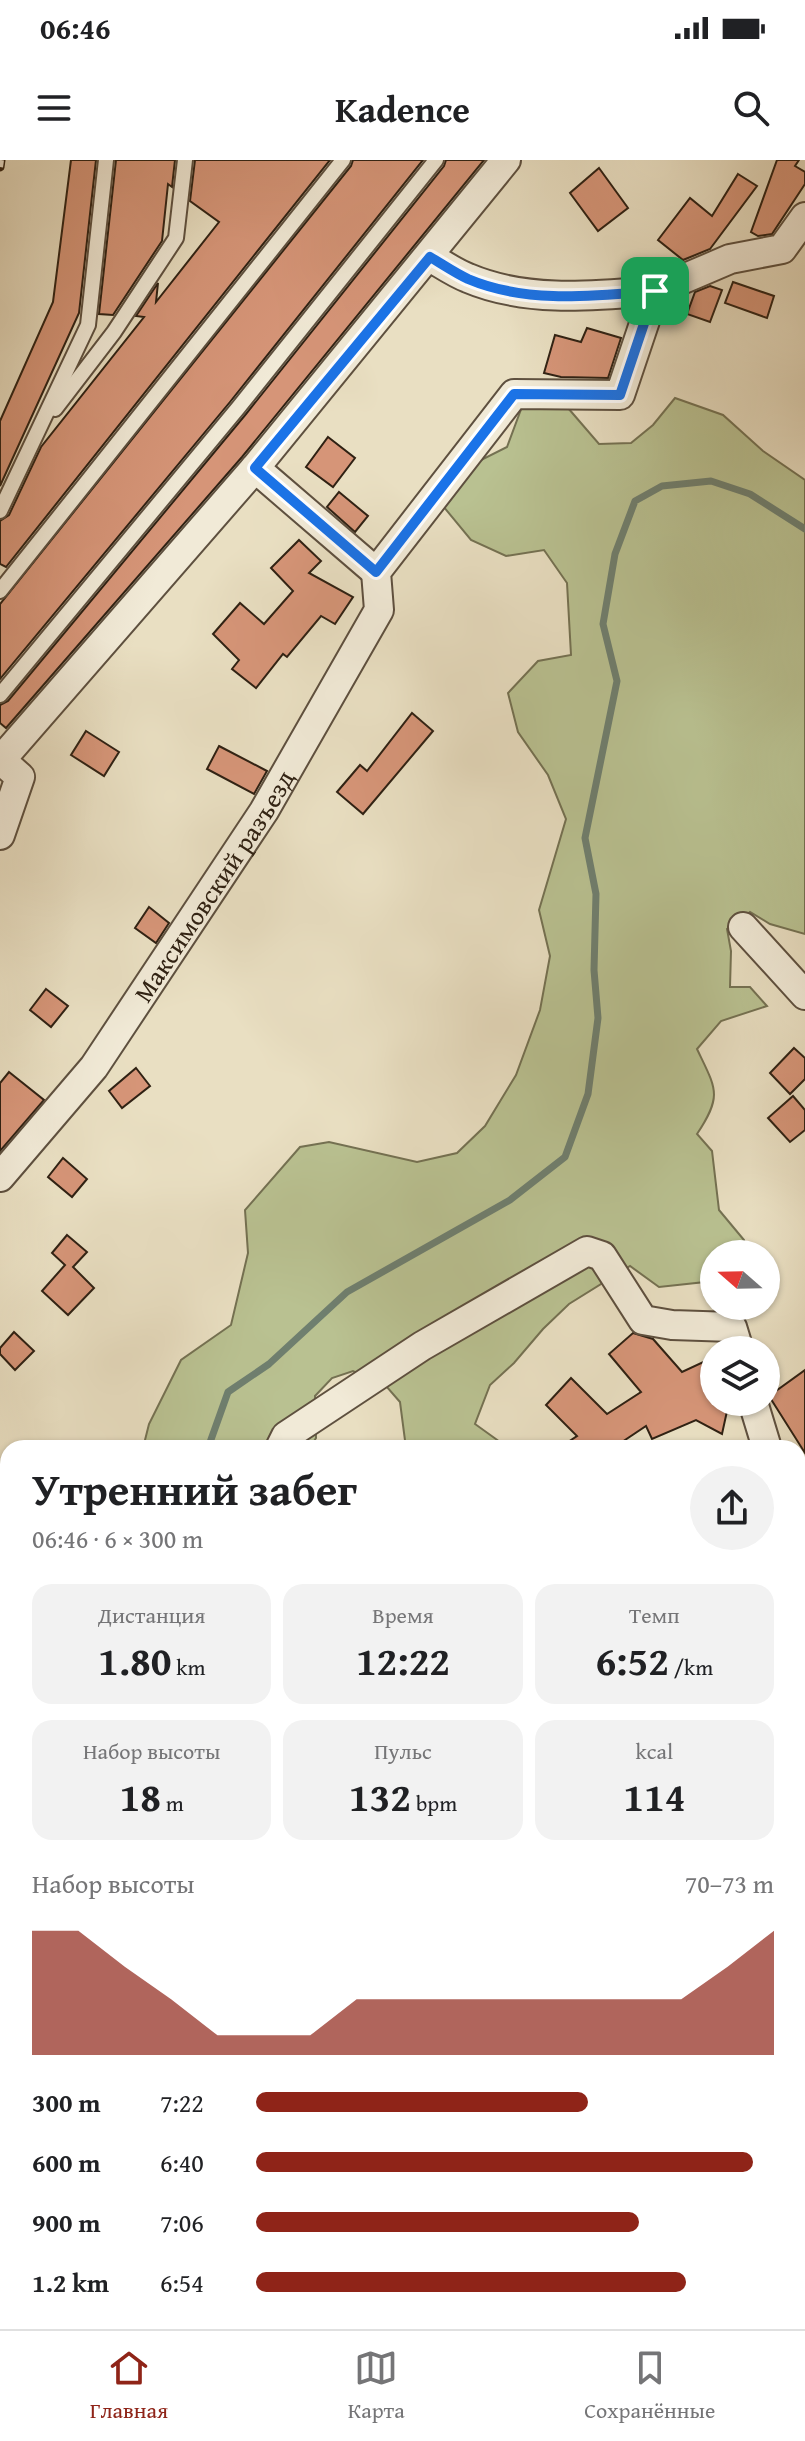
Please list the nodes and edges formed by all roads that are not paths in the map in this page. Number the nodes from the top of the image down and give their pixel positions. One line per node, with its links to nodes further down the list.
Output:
1 (106, 160): 9 (lane)
2 (185, 160): 9 (lane)
3 (343, 160): 13 (lane)
4 (436, 160): 14 (lane)
5 (506, 160): 7 (street)
6 (805, 217): 8 (street)
7 (430, 257): 8 (street); 10 (street)
8 (655, 291): 12 (street)
9 (35, 435): 11 (lane)
10 (255, 468): 12 (street); 15 (street)
11 (0, 511)
12 (376, 572): 19 (street, Максимовский разъезд)
13 (0, 591)
14 (0, 695)
15 (1, 760): 16 (street)
16 (0, 835)
17 (743, 927): 18 (street)
18 (805, 995)
19 (0, 1177)
20 (722, 1336): 22 (street)
21 (757, 1416): 23 (street)
22 (284, 1440)
23 (765, 1440)

